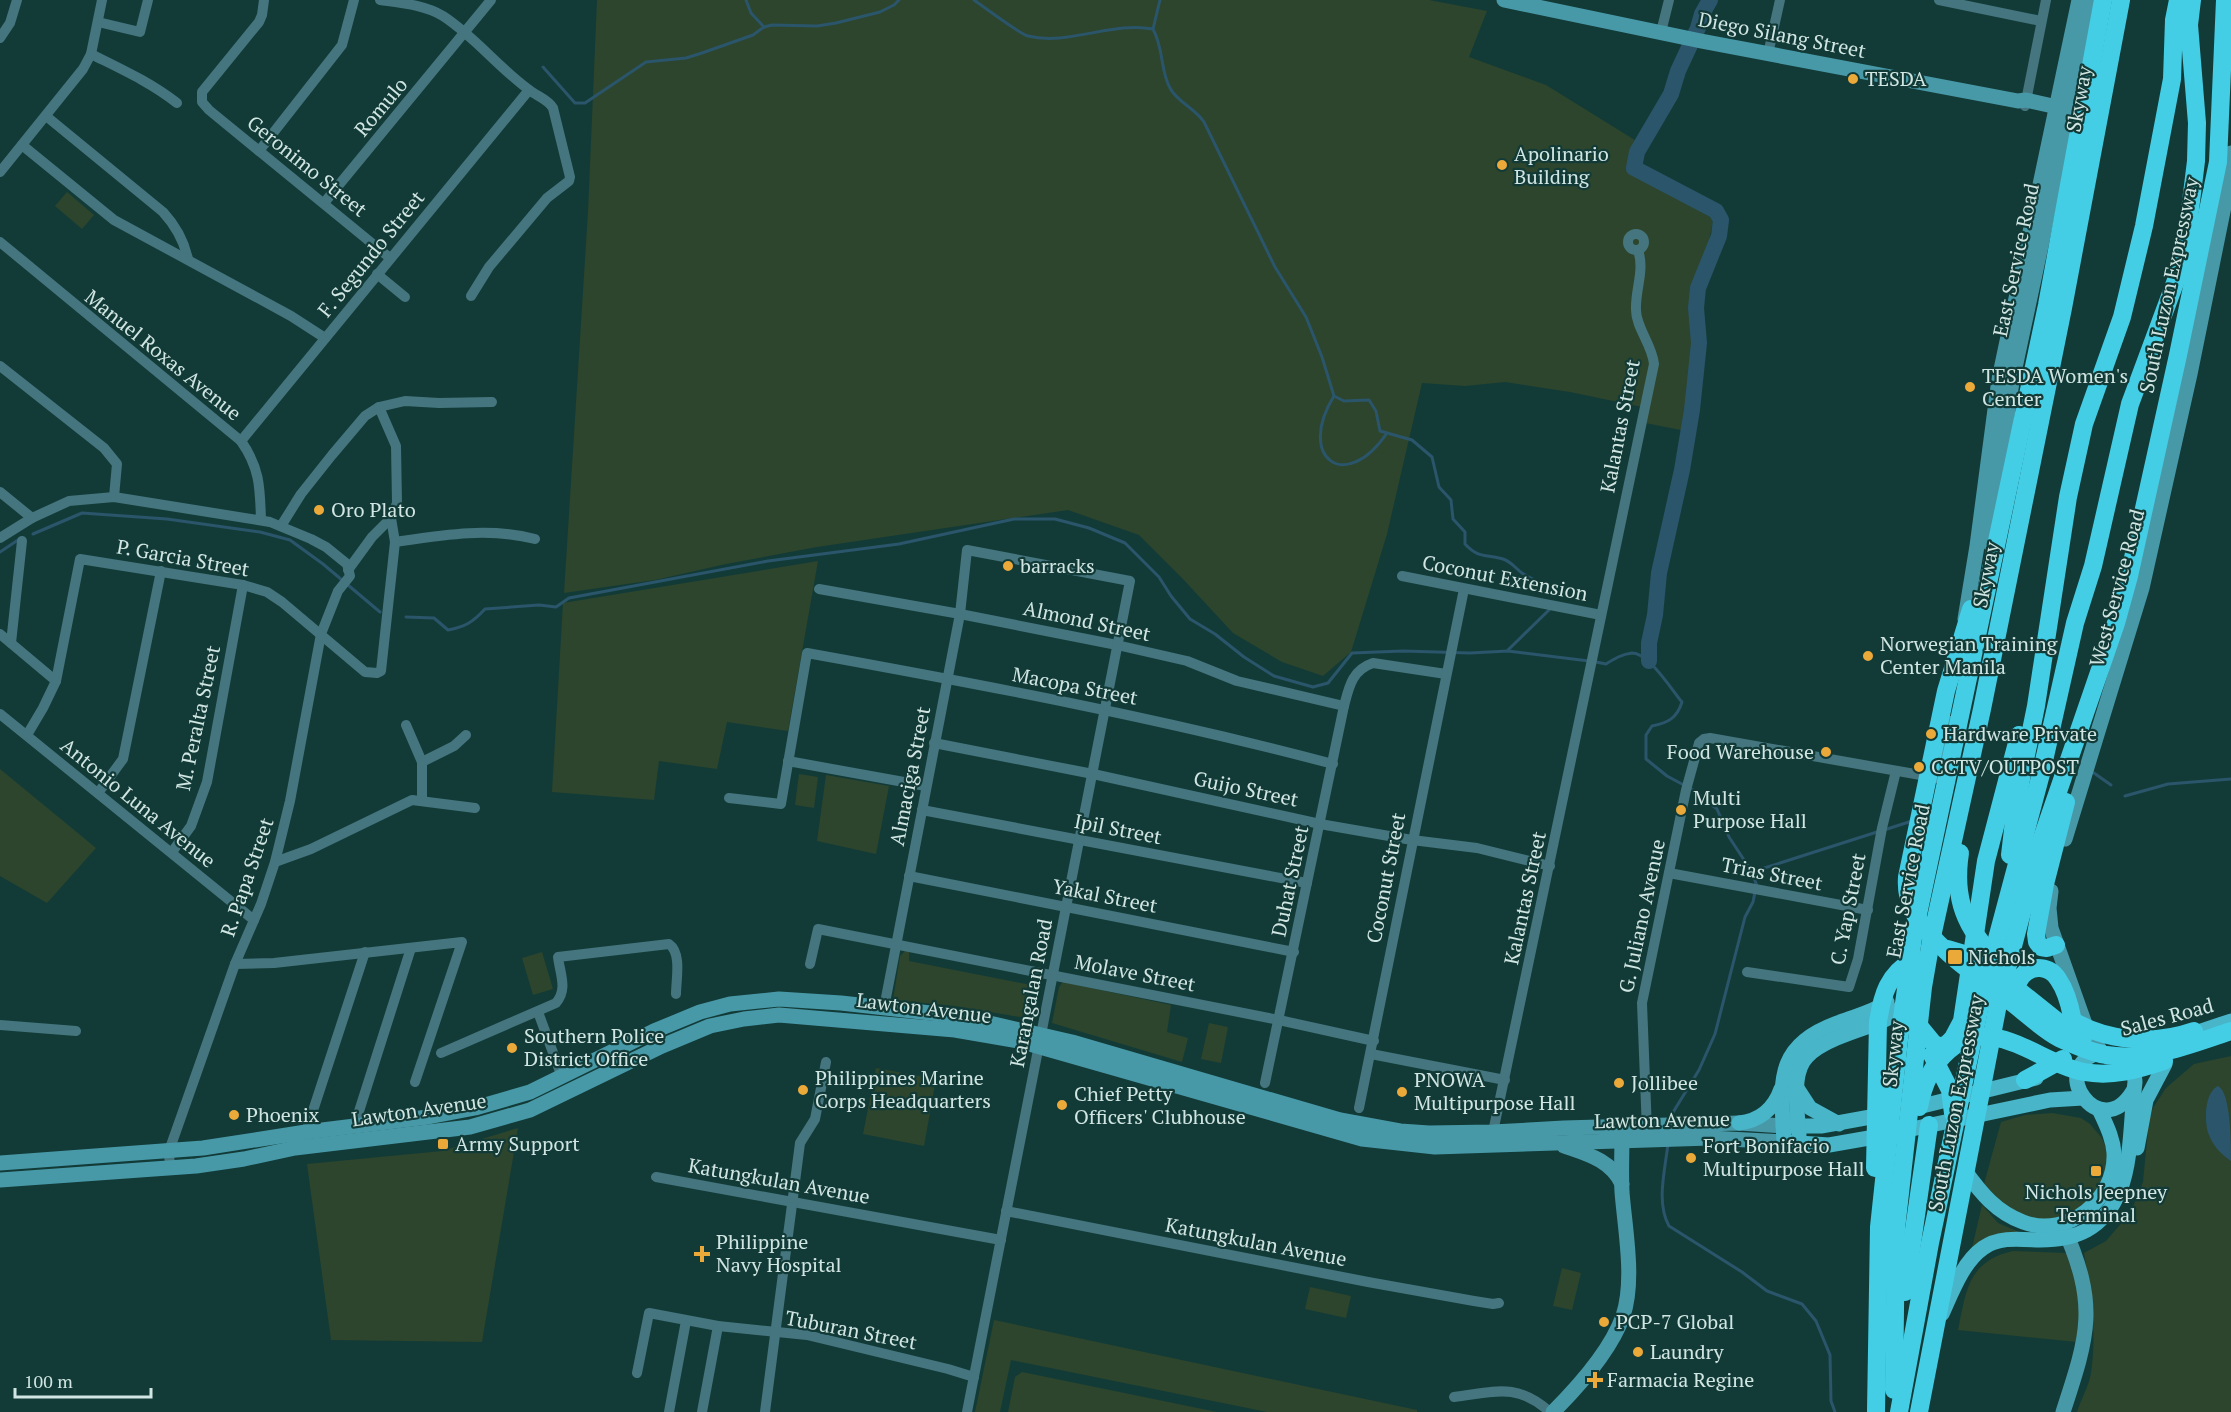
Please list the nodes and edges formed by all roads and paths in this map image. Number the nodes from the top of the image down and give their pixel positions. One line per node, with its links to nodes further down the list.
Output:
1 (17, 0): 24 (street)
2 (102, 0): 21 (street)
3 (148, 0): 21 (street)
4 (264, 0): 33 (street, Geronimo Street)
5 (354, 0): 33 (street)
6 (380, 0): 23 (street)
7 (490, 0): 23 (street, Romulo)
8 (1504, 0): 22 (main road, Diego Silang Street)
9 (1669, 0): 22 (street)
10 (1780, 0): 26 (street)
11 (1939, 0): 20 (street)
12 (2046, 0): 20 (street)
13 (2079, 0): 30 (main road, East Service Road)
14 (2091, 0): 30 (main road, East Service Road)
15 (2103, 0): 44 (highway, Skyway)
16 (2121, 0): 44 (highway, Skyway)
17 (2178, 0): 75 (highway, South Luzon Expressway)
18 (2192, 0): 108 (highway, South Luzon Expressway)
19 (2225, 0): 83 (highway, South Luzon Expressway)
20 (2041, 21): 29 (street)
21 (98, 22): 25 (street)
22 (1661, 32): 26 (main road, Diego Silang Street)
23 (465, 33): 27 (street); 36 (street, Romulo)
24 (0, 38)
25 (91, 54): 28 (street); 31 (street)
26 (1768, 54): 29 (main road, Diego Silang Street)
27 (529, 90): 39 (street, F. Segundo Street); 42 (street)
28 (177, 103)
29 (2023, 103): 30 (main road, Diego Silang Street)
30 (2062, 112): 92 (main road, East Service Road)
31 (46, 116): 32 (street); 40 (street)
32 (22, 145): 35 (street); 40 (street)
33 (259, 151): 36 (street, Geronimo Street)
34 (2231, 153): 113 (main road, West Service Road)
35 (0, 172)
36 (324, 203): 39 (street, Geronimo Street)
37 (0, 242): 49 (street, Manuel Roxas Avenue)
38 (1638, 250): 69 (street, Kalantas Street)
39 (390, 258): 41 (street, F. Segundo Street)
40 (188, 259): 45 (street)
41 (377, 274): 43 (street); 45 (street, F. Segundo Street)
42 (471, 296)
43 (405, 297)
44 (2055, 306): 50 (highway, Skyway); 79 (highway, Skyway)
45 (325, 338): 49 (street, F. Segundo Street)
46 (0, 366): 52 (street)
47 (492, 402): 48 (street)
48 (379, 407): 54 (street, P. Garcia Street); 56 (street)
49 (241, 441): 55 (street, Manuel Roxas Avenue)
50 (2012, 466): 130 (highway); 185 (highway, Skyway)
51 (0, 492): 53 (street)
52 (114, 497): 53 (street); 55 (street)
53 (32, 518): 57 (street)
54 (391, 518): 60 (street, P. Garcia Street); 63 (street, R. Papa Street)
55 (261, 520): 56 (street)
56 (281, 526): 63 (street)
57 (0, 538)
58 (535, 538): 60 (street)
59 (22, 541): 72 (street)
60 (395, 542): 71 (street, P. Garcia Street)
61 (967, 549): 68 (street, Almaciga Street); 73 (street, Karangalan Road)
62 (161, 571): 65 (street, P. Garcia Street); 77 (street, P. Garcia Street); 94 (street)
63 (349, 573): 71 (street, R. Papa Street)
64 (1402, 576): 67 (street, Coconut Extension)
65 (243, 585): 71 (street, P. Garcia Street); 102 (street, M. Peralta Street)
66 (819, 589): 68 (street, Almond Street)
67 (1464, 589): 69 (street, Coconut Extension); 74 (street, Coconut Street)
68 (960, 614): 73 (street, Almond Street); 76 (street, Almaciga Street)
69 (1601, 615): 104 (street, Kalantas Street)
70 (0, 634): 72 (street)
71 (321, 634): 103 (street, R. Papa Street)
72 (10, 642): 77 (street)
73 (1117, 645): 78 (street, Almond Street); 80 (street, Karangalan Road)
74 (1446, 674): 78 (street, Duhat Street); 101 (street, Coconut Street)
75 (2040, 675): 108 (highway, South Luzon Expressway); 122 (highway)
76 (947, 679): 80 (street, Macopa Street); 86 (street, Almaciga Street); 87 (street, Macopa Street)
77 (56, 681): 84 (street, P. Garcia Street)
78 (1344, 706): 89 (street, Duhat Street)
79 (1982, 709): 126 (highway); 177 (highway, Skyway)
80 (1105, 710): 89 (street, Macopa Street); 91 (street, Karangalan Road)
81 (0, 714): 84 (street, Antonio Luna Avenue)
82 (406, 725): 88 (street)
83 (2079, 726): 113 (highway); 141 (highway, South Luzon Expressway)
84 (27, 735): 94 (street, Antonio Luna Avenue)
85 (466, 735): 88 (street)
86 (934, 743): 91 (street, Guijo Street); 93 (street, Almaciga Street)
87 (788, 761): 93 (street); 95 (street)
88 (422, 762): 96 (street)
89 (1333, 764): 99 (street, Duhat Street)
90 (1896, 771): 92 (street, G. Juliano Avenue); 105 (street, G. Juliano Avenue); 110 (street, C. Yap Street)
91 (1093, 774): 99 (street, Guijo Street); 100 (street, Karangalan Road)
92 (1945, 778): 122 (main road, East Service Road)
93 (926, 786): 98 (street, Almaciga Street)
94 (98, 793): 102 (street, Antonio Luna Avenue)
95 (729, 798)
96 (422, 801): 97 (street); 103 (street)
97 (475, 808)
98 (922, 810): 100 (street, Ipil Street); 106 (street, Almaciga Street)
99 (1320, 824): 101 (street, Guijo Street); 107 (street, Duhat Street)
100 (1079, 840): 107 (street, Ipil Street); 109 (street, Karangalan Road)
101 (1412, 840): 104 (street, Guijo Street); 133 (street, Coconut Street)
102 (172, 852): 111 (street, Antonio Luna Avenue)
103 (275, 862): 111 (street, R. Papa Street)
104 (1550, 866): 143 (street, Kalantas Street)
105 (1670, 873): 110 (street, Trias Street); 161 (street, G. Juliano Avenue)
106 (909, 876): 109 (street, Yakal Street); 112 (street, Almaciga Street)
107 (1307, 883): 116 (street, Duhat Street)
108 (2008, 895): 155 (highway, South Luzon Expressway)
109 (1067, 907): 116 (street, Yakal Street); 120 (street, Karangalan Road)
110 (1868, 910): 119 (street, C. Yap Street)
111 (254, 920): 117 (street, R. Papa Street)
112 (897, 943): 118 (street, Molave Street); 120 (street, Molave Street); 123 (street, Almaciga Street)
113 (2056, 945): 128 (main road, West Service Road)
114 (411, 948): 115 (street); 145 (street); 156 (street)
115 (365, 952): 117 (street); 158 (street)
116 (1294, 952): 125 (street, Duhat Street)
117 (236, 964): 166 (street, R. Papa Street)
118 (810, 964)
119 (1747, 972)
120 (1054, 976): 125 (street, Molave Street); 132 (street, Karangalan Road)
121 (676, 994): 124 (street)
122 (1898, 999): 147 (main road); 155 (highway)
123 (884, 1008): 132 (main road, Lawton Avenue); 142 (main road, Lawton Avenue)
124 (538, 1012): 136 (street); 142 (street)
125 (1279, 1020): 133 (street, Molave Street); 146 (street, Duhat Street)
126 (2231, 1022): 134 (main road, Sales Road); 185 (highway)
127 (0, 1024): 129 (street)
128 (2080, 1024): 134 (main road); 135 (main road, West Service Road); 139 (main road, West Service Road); 141 (highway); 144 (highway)
129 (76, 1031)
130 (2231, 1031)
131 (2231, 1039): 140 (main road, Sales Road); 177 (highway)
132 (1041, 1041): 159 (main road, Lawton Avenue); 164 (main road, Lawton Avenue); 168 (main road, Lawton Avenue); 175 (street, Karangalan Road)
133 (1374, 1041): 137 (street, Coconut Street)
134 (2161, 1042): 135 (main road, Sales Road)
135 (2107, 1052): 139 (main road); 148 (main road)
136 (441, 1053)
137 (1371, 1054): 143 (street); 150 (street, Coconut Street)
138 (826, 1062): 173 (street)
139 (2083, 1063): 144 (main road); 149 (main road)
140 (2165, 1064): 148 (main road, Sales Road); 174 (main road)
141 (1984, 1071): 169 (highway, South Luzon Expressway)
142 (561, 1077): 156 (main road, Lawton Avenue)
143 (1504, 1080): 159 (street, Kalantas Street)
144 (2025, 1080): 152 (main road)
145 (415, 1082)
146 (1265, 1083)
147 (1789, 1083): 152 (main road); 153 (main road); 157 (main road)
148 (2134, 1086): 151 (main road); 174 (main road)
149 (2083, 1098): 151 (main road); 154 (main road)
150 (1359, 1108)
151 (2100, 1109): 176 (main road)
152 (1844, 1123): 157 (main road, Lawton Avenue)
153 (1739, 1124): 157 (main road, Lawton Avenue); 160 (main road, Lawton Avenue)
154 (1929, 1125): 165 (main road, Lawton Avenue); 187 (highway)
155 (1954, 1126): 187 (highway, South Luzon Expressway)
156 (354, 1127): 158 (main road, Lawton Avenue)
157 (1791, 1127): 163 (main road); 165 (main road)
158 (306, 1132): 166 (main road, Lawton Avenue)
159 (1493, 1132): 162 (main road, Lawton Avenue)
160 (1683, 1132): 161 (main road, Lawton Avenue); 163 (main road, Lawton Avenue)
161 (1652, 1133): 162 (main road, Lawton Avenue)
162 (1622, 1134): 164 (main road, Lawton Avenue); 172 (main road)
163 (1784, 1142): 165 (main road, Lawton Avenue)
164 (1553, 1143): 172 (main road)
165 (1800, 1144)
166 (169, 1151): 167 (main road, Lawton Avenue); 168 (street)
167 (0, 1163)
168 (170, 1168): 171 (main road, Lawton Avenue)
169 (1965, 1171): 176 (main road); 183 (highway, South Luzon Expressway)
170 (656, 1177): 173 (street, Katungkulan Avenue)
171 (0, 1180)
172 (1622, 1184): 194 (main road)
173 (792, 1201): 179 (street, Katungkulan Avenue); 184 (street)
174 (2115, 1201): 178 (main road)
175 (1006, 1211): 179 (street, Karangalan Road); 180 (street, Katungkulan Avenue)
176 (2062, 1223): 178 (main road)
177 (1896, 1229): 196 (highway, Skyway)
178 (2069, 1239): 183 (main road); 199 (main road)
179 (1001, 1240): 188 (street, Karangalan Road)
180 (1499, 1303)
181 (686, 1320): 182 (street, Tuburan Street); 186 (street, Tuburan Street); 190 (street)
182 (718, 1326): 184 (street, Tuburan Street); 191 (street)
183 (1935, 1328): 198 (highway, South Luzon Expressway)
184 (776, 1333): 188 (street, Tuburan Street); 192 (street)
185 (1877, 1346): 195 (highway, Skyway)
186 (637, 1373)
187 (1906, 1373): 197 (highway, South Luzon Expressway)
188 (974, 1377): 193 (street, Karangalan Road)
189 (1454, 1397): 194 (street)
190 (669, 1412)
191 (702, 1412)
192 (765, 1412)
193 (967, 1412)
194 (1551, 1412)
195 (1876, 1412)
196 (1893, 1412)
197 (1899, 1412)
198 (1919, 1412)
199 (2062, 1412)

